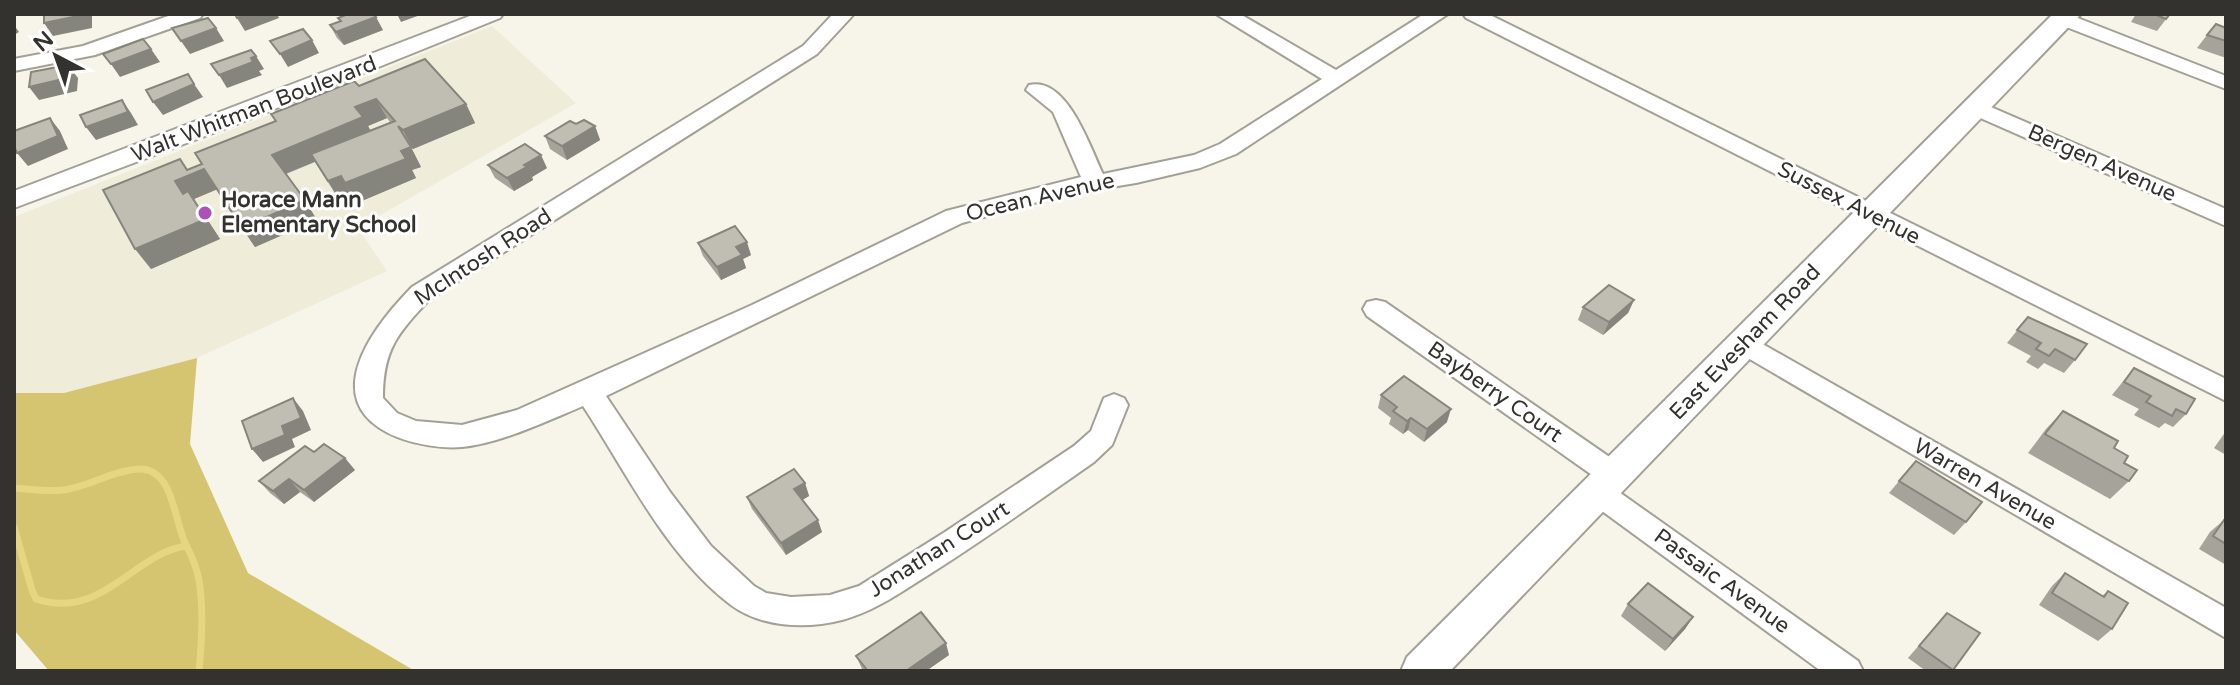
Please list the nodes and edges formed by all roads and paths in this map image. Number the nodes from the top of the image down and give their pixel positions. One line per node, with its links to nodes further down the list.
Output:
1 (193, 14): 8 (street)
2 (493, 14): 14 (street, Walt Whitman Boulevard)
3 (844, 14): 20 (street, McIntosh Road)
4 (1226, 14): 9 (street)
5 (1438, 14): 9 (street, Ocean Avenue)
6 (1473, 14): 15 (street, Sussex Avenue)
7 (2066, 17): 10 (street); 12 (main road, East Evesham Road)
8 (14, 65)
9 (1338, 80): 13 (street, Ocean Avenue)
10 (2226, 83)
11 (1037, 90): 13 (street)
12 (1977, 108): 15 (main road, East Evesham Road); 16 (street, Bergen Avenue)
13 (1095, 182): 20 (street, Ocean Avenue)
14 (14, 200)
15 (1870, 213): 18 (main road, East Evesham Road); 19 (street, Sussex Avenue)
16 (2226, 218)
17 (1376, 309): 22 (street, Bayberry Court)
18 (1745, 344): 22 (main road, East Evesham Road); 23 (street, Warren Avenue)
19 (2226, 391)
20 (589, 392): 21 (street, Jonathan Court)
21 (1114, 405)
22 (1606, 484): 24 (main road, East Evesham Road); 25 (street, Passaic Avenue)
23 (2226, 624)
24 (1422, 671)
25 (1847, 671)

